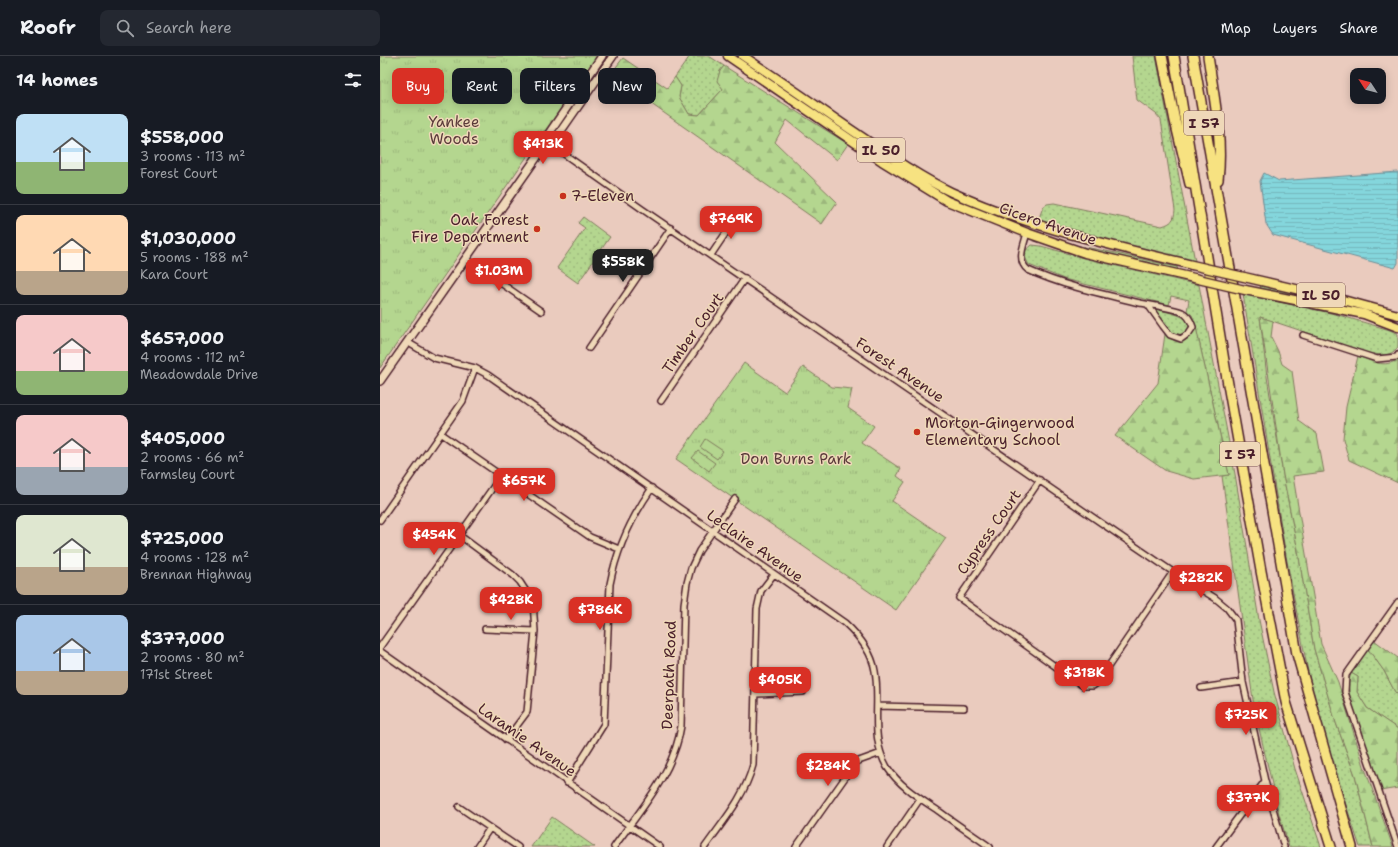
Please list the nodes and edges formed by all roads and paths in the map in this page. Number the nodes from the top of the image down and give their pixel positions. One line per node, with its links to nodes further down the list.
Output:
1 (602, 56): 9 (main road)
2 (613, 56): 9 (main road)
3 (728, 56): 14 (main road, Cicero Avenue / IL 50)
4 (743, 56): 12 (main road, Cicero Avenue / IL 50)
5 (1162, 56): 16 (highway)
6 (1174, 56): 16 (highway, I 57)
7 (1193, 56): 10 (highway, I 57)
8 (1208, 56): 10 (highway)
9 (547, 142): 13 (street, Forest Avenue); 17 (main road)
10 (1217, 189): 71 (highway, I 57)
11 (738, 215): 15 (street)
12 (1030, 222): 14 (main road); 21 (main road, Cicero Avenue / IL 50, bridge)
13 (671, 228): 15 (street, Forest Avenue); 25 (street)
14 (1027, 233): 19 (street); 22 (main road, Cicero Avenue / IL 50, bridge)
15 (711, 254): 18 (street, Forest Avenue)
16 (1207, 258): 70 (highway, I 57)
17 (466, 259): 20 (street); 24 (main road)
18 (745, 278): 29 (street, Timber Court); 32 (street, Forest Avenue)
19 (1148, 304): 19 (street)
20 (541, 311)
21 (1398, 314)
22 (1398, 326)
23 (1303, 335): 26 (street)
24 (407, 342): 27 (street, Leclaire Avenue); 28 (main road)
25 (589, 348)
26 (1398, 355)
27 (475, 368): 30 (street); 33 (street, Leclaire Avenue)
28 (380, 380)
29 (661, 401)
30 (441, 434): 31 (street); 35 (street)
31 (502, 476): 37 (street); 38 (street)
32 (1040, 480): 39 (street, Forest Avenue); 39 (street, Cypress Court)
33 (652, 488): 36 (street, Leclaire Avenue); 38 (street)
34 (735, 499): 36 (street, Deerpath Road)
35 (380, 520)
36 (712, 531): 40 (street, Leclaire Avenue); 58 (street, Deerpath Road)
37 (459, 535): 43 (street); 44 (street)
38 (619, 549): 55 (street)
39 (1173, 572): 46 (street, Forest Avenue)
40 (774, 574): 49 (street); 50 (street, Leclaire Avenue)
41 (1398, 602): 72 (street)
42 (485, 629): 43 (street)
43 (535, 631): 52 (street)
44 (380, 647)
45 (380, 651): 52 (street, Laramie Avenue)
46 (1243, 682): 47 (street); 54 (street)
47 (1201, 688)
48 (803, 692): 49 (street)
49 (756, 694): 64 (street)
50 (877, 706): 51 (street); 53 (street, Leclaire Avenue)
51 (964, 708)
52 (506, 740): 55 (street, Laramie Avenue)
53 (881, 753): 56 (street, Leclaire Avenue); 65 (street)
54 (1265, 780): 68 (street); 69 (street)
55 (567, 783): 58 (street, Laramie Avenue)
56 (920, 799): 66 (street); 67 (street, Leclaire Avenue)
57 (459, 807): 59 (street)
58 (630, 825): 62 (street, Deerpath Road); 63 (street, Laramie Avenue)
59 (490, 828): 60 (street); 61 (street)
60 (477, 847)
61 (518, 847)
62 (614, 847)
63 (660, 847)
64 (705, 847)
65 (796, 847)
66 (887, 847)
67 (990, 847)
68 (1216, 847)
69 (1284, 847)
70 (1331, 847)
71 (1352, 847)
72 (1398, 847)

